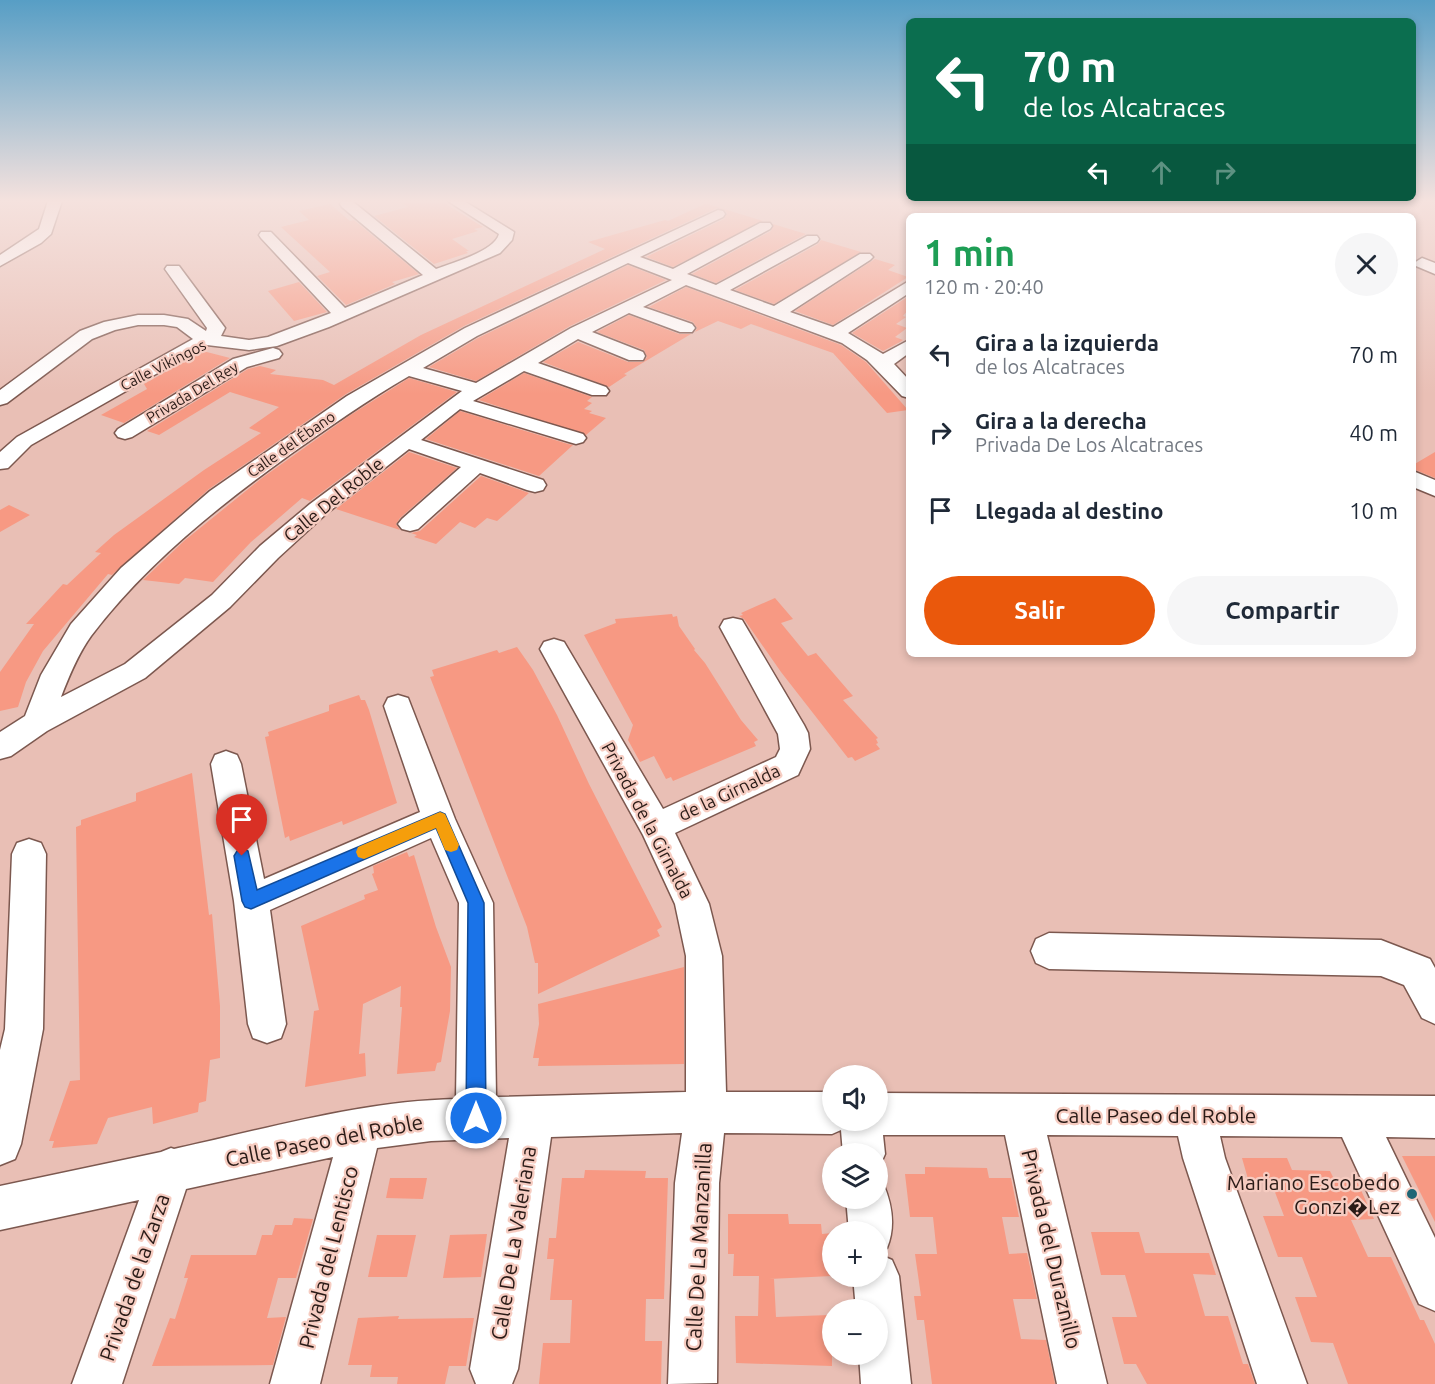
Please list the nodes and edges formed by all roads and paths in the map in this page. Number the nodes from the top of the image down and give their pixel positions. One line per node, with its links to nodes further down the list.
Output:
1 (294, 266): 16 (street)
2 (421, 266): 10 (street)
3 (458, 266): 10 (street, Calle Vikingos)
4 (612, 266): 26 (street, Calle del Ébano)
5 (649, 266): 11 (street)
6 (699, 266): 11 (street, Calle Del Roble)
7 (762, 266): 13 (street)
8 (850, 266): 15 (street)
9 (173, 269): 21 (street)
10 (434, 276): 16 (street, Calle Vikingos)
11 (680, 277): 13 (street); 14 (street, Calle Del Roble)
12 (906, 288): 20 (street)
13 (718, 290): 15 (street)
14 (627, 307): 18 (street); 19 (street, Calle Del Roble)
15 (775, 311): 20 (street)
16 (342, 315): 17 (street, Calle Vikingos)
17 (323, 323): 21 (street, Calle Vikingos); 32 (street, Privada Del Rey)
18 (686, 328)
19 (577, 332): 23 (street); 25 (street, Calle Del Roble)
20 (835, 334): 24 (street)
21 (206, 340): 30 (street); 35 (street, Calle Vikingos)
22 (906, 347): 24 (street)
23 (636, 356)
24 (884, 362): 28 (street)
25 (521, 363): 27 (street, Calle Del Roble); 29 (street)
26 (406, 369): 27 (street); 44 (street, Calle del Ébano)
27 (477, 389): 31 (street, Calle Del Roble)
28 (906, 389)
29 (599, 391)
30 (0, 399)
31 (457, 402): 33 (street); 34 (street, Calle Del Roble)
32 (125, 433)
33 (576, 438)
34 (405, 441): 36 (street); 44 (street, Calle Del Roble)
35 (0, 463)
36 (475, 466): 38 (street); 40 (street)
37 (1416, 480): 39 (street)
38 (535, 485)
39 (1435, 489)
40 (410, 524)
41 (733, 627): 48 (street, de la Girnalda)
42 (554, 649): 48 (street, Privada de la Girnalda)
43 (398, 706): 47 (street)
44 (37, 723): 45 (street, Calle Del Roble)
45 (0, 747)
46 (226, 764): 50 (street)
47 (440, 819): 50 (street); 62 (street)
48 (656, 827): 54 (street, Privada de la Girnalda)
49 (29, 854): 64 (street)
50 (251, 901): 53 (street)
51 (1049, 951): 52 (street)
52 (1435, 1005)
53 (267, 1024)
54 (706, 1112): 55 (street, Calle Paseo del Roble); 61 (street, Calle Paseo del Roble); 70 (street, Calle De La Manzanilla)
55 (822, 1113)
56 (888, 1114): 57 (street, Calle Paseo del Roble)
57 (1021, 1114): 58 (street, Calle Paseo del Roble); 74 (street, Privada del Duraznillo)
58 (1194, 1116): 59 (street, Calle Paseo del Roble); 75 (street)
59 (1354, 1116): 60 (street, Calle Paseo del Roble); 68 (street)
60 (1435, 1116)
61 (533, 1117): 62 (street, Calle Paseo del Roble); 69 (street, Calle De La Valeriana)
62 (476, 1118): 63 (street, Calle Paseo del Roble)
63 (361, 1130): 65 (street, Calle Paseo del Roble); 72 (street, Privada del Lentisco)
64 (0, 1144)
65 (171, 1169): 66 (street, Calle Paseo del Roble); 71 (street, Privada de la Zarza)
66 (0, 1208)
67 (877, 1287): 73 (street)
68 (1435, 1288)
69 (494, 1369)
70 (692, 1383)
71 (97, 1384)
72 (296, 1384)
73 (886, 1384)
74 (1082, 1384)
75 (1282, 1384)

